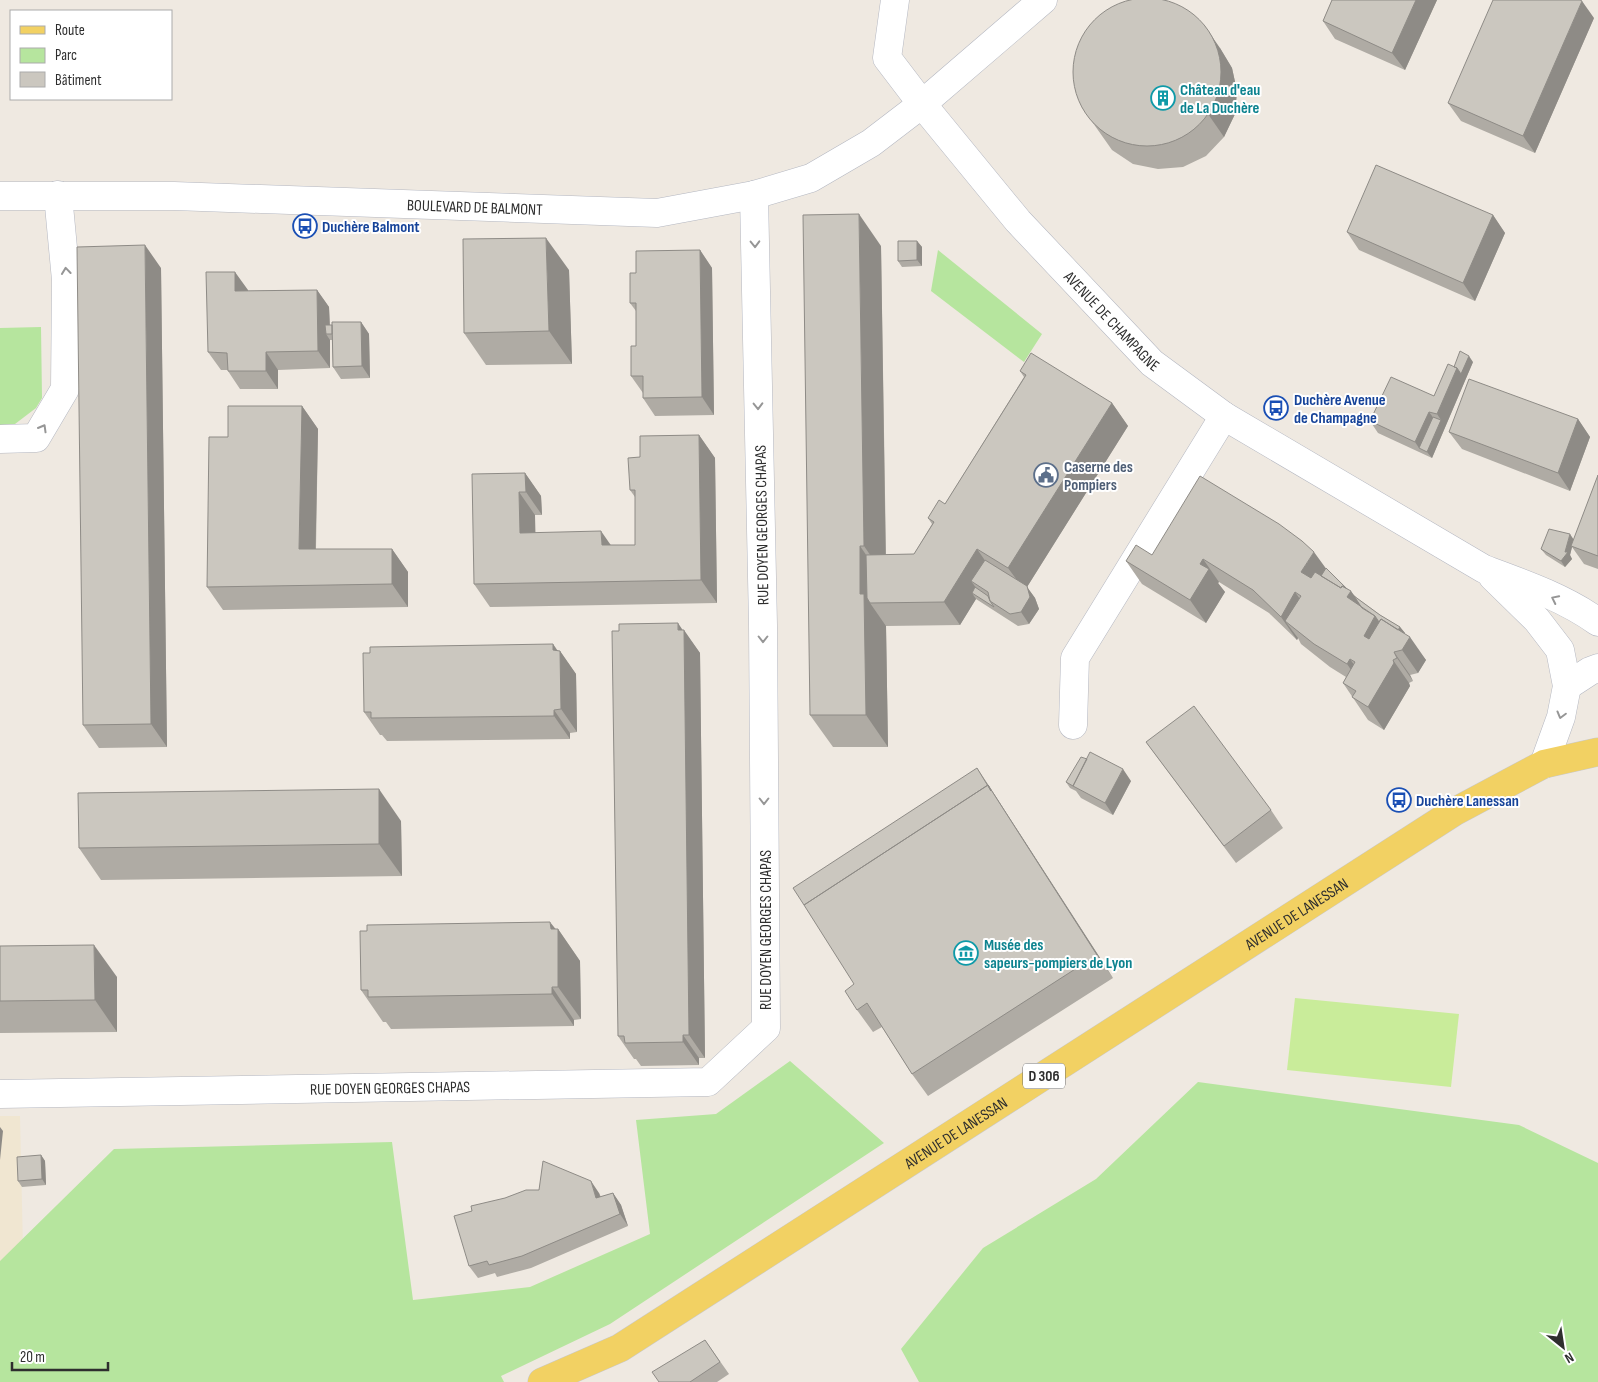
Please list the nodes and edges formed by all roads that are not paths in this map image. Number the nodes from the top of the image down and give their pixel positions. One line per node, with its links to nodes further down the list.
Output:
1 (895, 0): 3 (street, AVENUE DE CHAMPAGNE)
2 (1044, 0): 3 (street)
3 (922, 104): 5 (street, BOULEVARD DE BALMONT); 7 (street, AVENUE DE CHAMPAGNE)
4 (58, 195): 5 (street, BOULEVARD DE BALMONT); 6 (street, BOULEVARD DE BALMONT); 8 (street, one-way to 4)
5 (754, 195): 17 (street, RUE DOYEN GEORGES CHAPAS, one-way to 17)
6 (0, 196)
7 (1224, 416): 9 (street, AVENUE DE CHAMPAGNE); 13 (street)
8 (0, 439)
9 (1484, 568): 10 (street, AVENUE DE CHAMPAGNE, one-way to 9); 12 (street, AVENUE DE CHAMPAGNE)
10 (1598, 622)
11 (1598, 668): 12 (street)
12 (1567, 686): 15 (street, AVENUE DE CHAMPAGNE, one-way to 15)
13 (1073, 725)
14 (1598, 752): 15 (main road, AVENUE DE LANESSAN / D 306)
15 (1544, 764): 16 (main road); 18 (main road, AVENUE DE LANESSAN / D 306)
16 (1598, 772)
17 (0, 1094)
18 (542, 1382)

